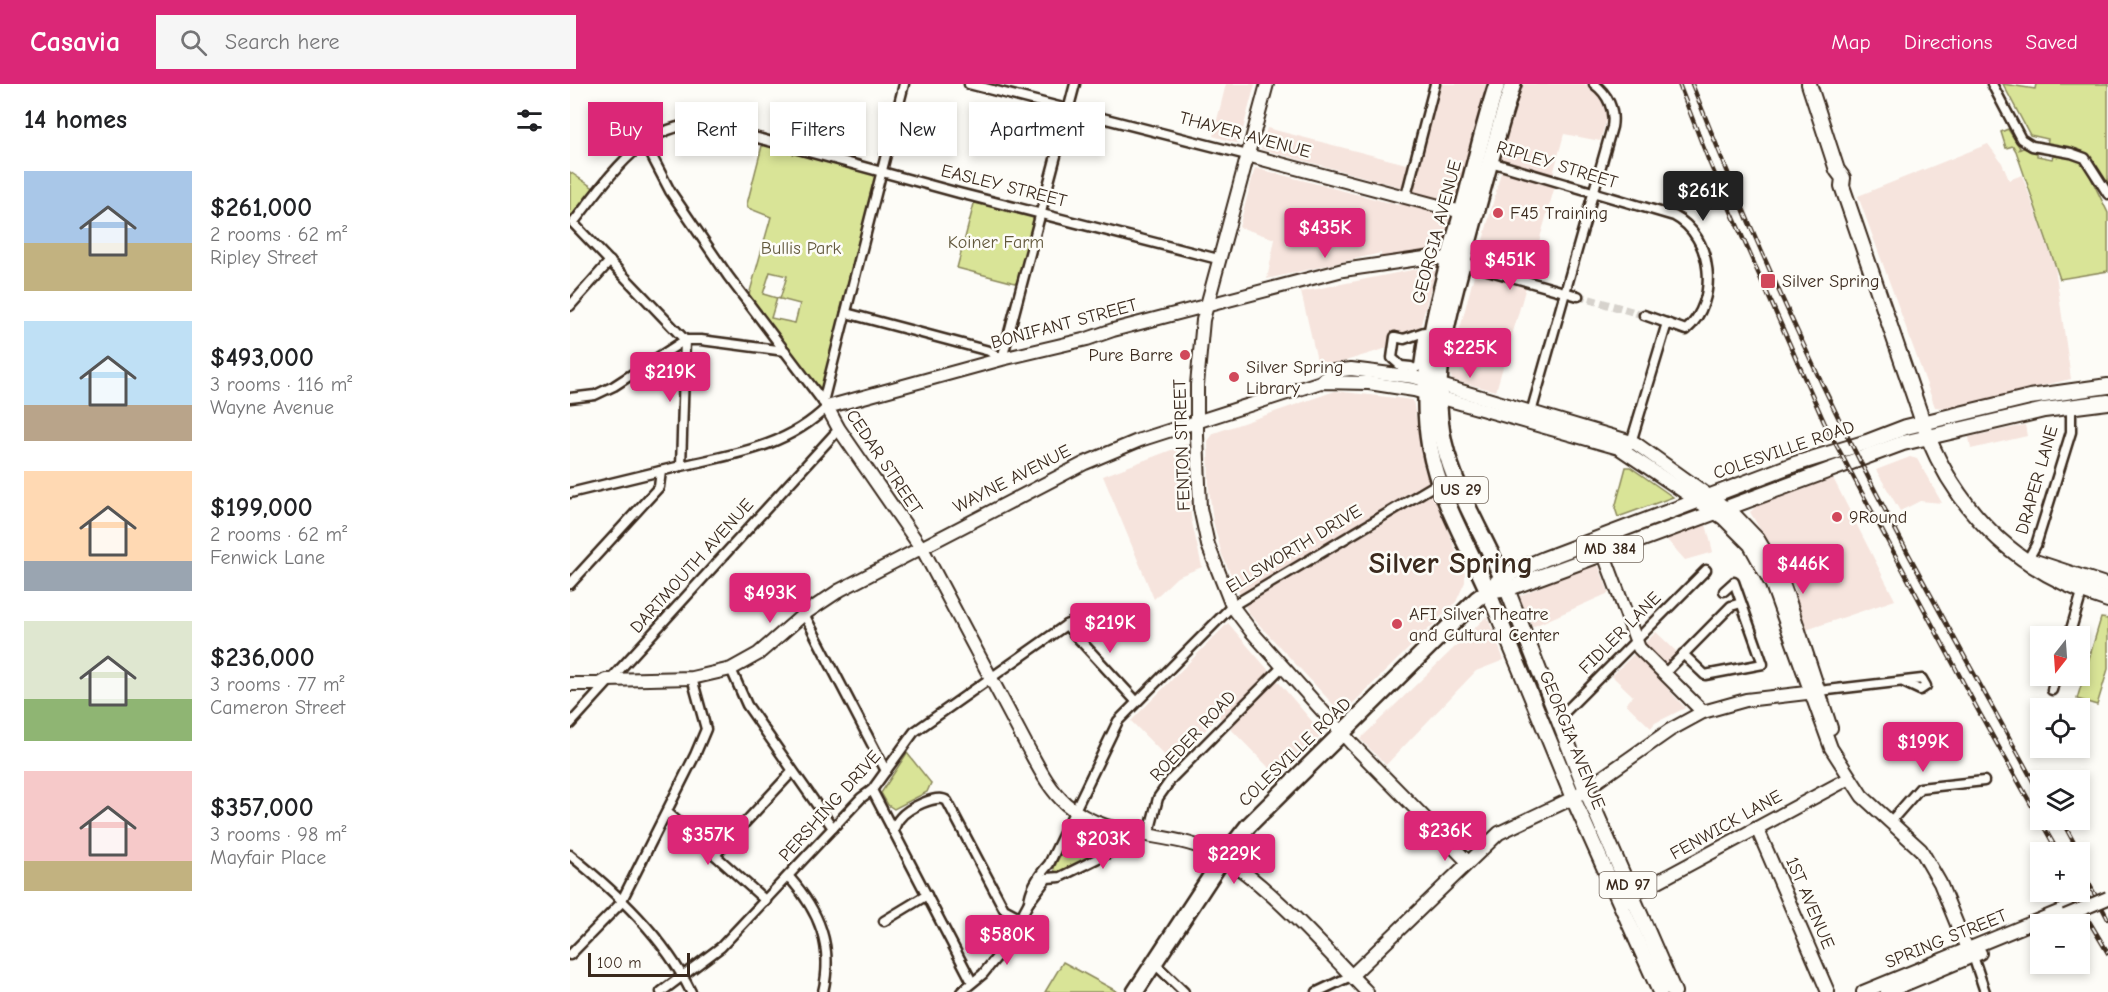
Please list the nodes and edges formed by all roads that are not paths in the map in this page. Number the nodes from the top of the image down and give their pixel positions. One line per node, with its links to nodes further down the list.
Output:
1 (904, 84): 20 (street)
2 (969, 84): 11 (street, THAYER AVENUE)
3 (1075, 84): 12 (street)
4 (1267, 84): 15 (street, FENTON STREET)
5 (1435, 84): 23 (street)
6 (1497, 84): 19 (highway, GEORGIA AVENUE / US 29)
7 (1513, 84): 19 (highway, GEORGIA AVENUE / US 29)
8 (1594, 84): 21 (street)
9 (1809, 84): 49 (main road)
10 (1992, 84): 22 (street)
11 (1043, 102)
12 (1070, 102)
13 (1105, 118): 15 (street, THAYER AVENUE)
14 (663, 133): 20 (street, EASLEY STREET)
15 (1247, 155): 23 (street, THAYER AVENUE); 26 (street, FENTON STREET)
16 (628, 156): 27 (street, EASLEY STREET)
17 (651, 156): 37 (street, CEDAR STREET)
18 (1056, 156): 24 (street)
19 (1483, 160): 21 (street, RIPLEY STREET); 25 (highway, GEORGIA AVENUE / US 29)
20 (881, 171): 24 (street, EASLEY STREET); 33 (street)
21 (1592, 193): 29 (street); 35 (street, RIPLEY STREET)
22 (2108, 194)
23 (1406, 196): 25 (street, THAYER AVENUE)
24 (1041, 213): 26 (street, EASLEY STREET); 39 (street)
25 (1469, 213): 28 (highway, GEORGIA AVENUE / US 29)
26 (1218, 259): 32 (street, FENTON STREET)
27 (610, 261): 31 (street); 36 (street)
28 (1456, 261): 29 (street, BONIFANT STREET); 32 (street, BONIFANT STREET); 40 (highway, GEORGIA AVENUE / US 29); 42 (highway, GEORGIA AVENUE / US 29)
29 (1565, 292): 30 (street, BONIFANT STREET); 47 (street)
30 (1578, 296)
31 (570, 306)
32 (1206, 306): 39 (street, BONIFANT STREET); 48 (street, FENTON STREET)
33 (846, 313): 39 (street); 45 (street)
34 (1644, 315): 35 (street)
35 (1667, 323): 52 (street)
36 (685, 340): 37 (street); 43 (street); 53 (street)
37 (785, 351): 45 (street, CEDAR STREET)
38 (1392, 358): 38 (street)
39 (1002, 359): 45 (street, BONIFANT STREET)
40 (1424, 387): 42 (street, WAYNE AVENUE); 48 (street, WAYNE AVENUE); 55 (highway, GEORGIA AVENUE / US 29)
41 (2108, 387): 49 (main road, COLESVILLE ROAD / MD 384)
42 (1440, 391): 47 (street, WAYNE AVENUE); 63 (highway, GEORGIA AVENUE / US 29)
43 (570, 398)
44 (2108, 402): 46 (main road, COLESVILLE ROAD / MD 384)
45 (825, 404): 50 (street, CEDAR STREET); 53 (street, BONIFANT STREET)
46 (2071, 405): 51 (main road, COLESVILLE ROAD / MD 384); 61 (street, DRAPER LANE)
47 (1530, 417): 52 (street, WAYNE AVENUE)
48 (1197, 422): 59 (street, WAYNE AVENUE); 71 (street, FENTON STREET)
49 (1923, 422): 51 (main road); 57 (main road, COLESVILLE ROAD / MD 384)
50 (838, 429): 59 (street, CEDAR STREET); 84 (street, DARTMOUTH AVENUE)
51 (1928, 437): 58 (main road, COLESVILLE ROAD / MD 384); 61 (main road)
52 (1630, 446): 57 (street, WAYNE AVENUE)
53 (681, 466): 54 (street, BONIFANT STREET)
54 (661, 471): 56 (street, BONIFANT STREET); 64 (street)
55 (1440, 482): 67 (highway, GEORGIA AVENUE / US 29); 71 (street, ELLSWORTH DRIVE)
56 (570, 493)
57 (1703, 499): 58 (street, WAYNE AVENUE); 63 (main road, COLESVILLE ROAD / MD 384)
58 (1719, 509): 60 (main road, COLESVILLE ROAD / MD 384); 89 (street, WAYNE AVENUE)
59 (920, 547): 72 (street, WAYNE AVENUE); 82 (street, CEDAR STREET)
60 (1603, 552): 63 (main road, COLESVILLE ROAD / MD 384); 76 (street)
61 (2027, 561): 65 (main road)
62 (1706, 570): 76 (street, FIDLER LANE)
63 (1505, 583): 67 (highway, COLESVILLE ROAD); 93 (main road, GEORGIA AVENUE / MD 97)
64 (570, 584)
65 (2084, 586): 66 (main road); 69 (main road); 75 (street)
66 (2108, 586)
67 (1488, 591): 91 (main road, GEORGIA AVENUE / MD 97); 95 (highway, COLESVILLE ROAD)
68 (1724, 591): 70 (street)
69 (2108, 600)
70 (1741, 603): 77 (street); 77 (street)
71 (1232, 606): 78 (street, FENTON STREET); 90 (street, ELLSWORTH DRIVE)
72 (804, 614): 79 (street, WAYNE AVENUE); 97 (street)
73 (1091, 614): 74 (street, PERSHING DRIVE)
74 (1066, 625): 82 (street, PERSHING DRIVE); 90 (street)
75 (2072, 626)
76 (1637, 638): 80 (street); 93 (street, FIDLER LANE)
77 (1683, 654): 80 (street)
78 (1282, 667): 95 (street, FENTON STREET); 112 (street, ROEDER ROAD)
79 (731, 669): 83 (street, WAYNE AVENUE); 98 (street)
80 (1666, 672): 92 (street)
81 (570, 676): 84 (street, WAYNE AVENUE)
82 (991, 677): 97 (street, PERSHING DRIVE); 105 (street, CEDAR STREET)
83 (692, 678): 84 (street, WAYNE AVENUE); 106 (street)
84 (608, 680): 86 (street, WAYNE AVENUE); 94 (street, DARTMOUTH AVENUE)
85 (1903, 682): 89 (street)
86 (570, 684)
87 (2053, 686): 88 (street)
88 (2052, 690)
89 (1814, 692): 92 (street); 99 (street, WAYNE AVENUE)
90 (1136, 701): 105 (street, ELLSWORTH DRIVE)
91 (1535, 701): 96 (main road, MD 97); 103 (main road, GEORGIA AVENUE / MD 97)
92 (1703, 712): 102 (street)
93 (1558, 719): 96 (main road, GEORGIA AVENUE / MD 97)
94 (570, 724)
95 (1343, 733): 115 (highway, COLESVILLE ROAD); 116 (street, FENTON STREET)
96 (1568, 746): 102 (main road, GEORGIA AVENUE / MD 97)
97 (886, 771): 101 (street, PERSHING DRIVE)
98 (792, 772): 109 (street); 114 (street)
99 (1848, 779): 108 (street, WAYNE AVENUE); 110 (street, FENWICK LANE)
100 (1984, 782): 108 (street)
101 (872, 790): 104 (street); 109 (street, PERSHING DRIVE)
102 (1586, 790): 103 (street); 120 (main road, GEORGIA AVENUE / MD 97)
103 (1574, 798): 116 (street); 125 (main road, GEORGIA AVENUE / MD 97)
104 (881, 810): 107 (street); 111 (street)
105 (1075, 811): 112 (street); 124 (street, ELLSWORTH DRIVE)
106 (667, 812): 114 (street); 121 (street)
107 (901, 816): 111 (street); 128 (street)
108 (1891, 821): 132 (street, WAYNE AVENUE)
109 (833, 828): 117 (street, PERSHING DRIVE)
110 (1757, 828): 120 (street, FENWICK LANE); 148 (street, 1ST AVENUE)
111 (893, 831): 119 (street)
112 (1149, 833): 115 (street); 124 (street, ELLSWORTH DRIVE)
113 (570, 855): 121 (street)
114 (715, 855): 123 (street)
115 (1223, 858): 134 (highway, COLESVILLE ROAD); 136 (street)
116 (1467, 861): 136 (street)
117 (789, 877): 123 (street, PERSHING DRIVE); 140 (street)
118 (2108, 890): 126 (street, SPRING STREET)
119 (927, 895): 129 (street); 137 (street)
120 (1633, 896): 125 (street, FENWICK LANE); 147 (main road, GEORGIA AVENUE / MD 97)
121 (621, 898): 133 (street); 135 (street)
122 (2108, 898): 127 (street, SPRING STREET, bridge)
123 (766, 901): 135 (street, PERSHING DRIVE)
124 (1029, 902): 128 (street, ELLSWORTH DRIVE)
125 (1619, 902): 146 (main road, GEORGIA AVENUE / MD 97)
126 (2062, 914)
127 (2064, 914)
128 (1021, 918): 137 (street, ELLSWORTH DRIVE)
129 (884, 921)
130 (2030, 928): 132 (street, SPRING STREET)
131 (2030, 931): 132 (street, SPRING STREET)
132 (1969, 954): 149 (street, SPRING STREET); 150 (street, SPRING STREET); 151 (street)
133 (570, 955)
134 (1154, 963): 142 (highway, COLESVILLE ROAD); 143 (street)
135 (682, 974): 138 (street, PERSHING DRIVE); 139 (street)
136 (1352, 976): 144 (street); 145 (street)
137 (972, 982): 141 (street, ELLSWORTH DRIVE)
138 (660, 992)
139 (691, 992)
140 (823, 992)
141 (962, 992)
142 (1135, 992)
143 (1184, 992)
144 (1317, 992)
145 (1367, 992)
146 (1660, 992)
147 (1674, 992)
148 (1828, 992)
149 (1863, 992)
150 (1887, 992)
151 (1984, 992)

